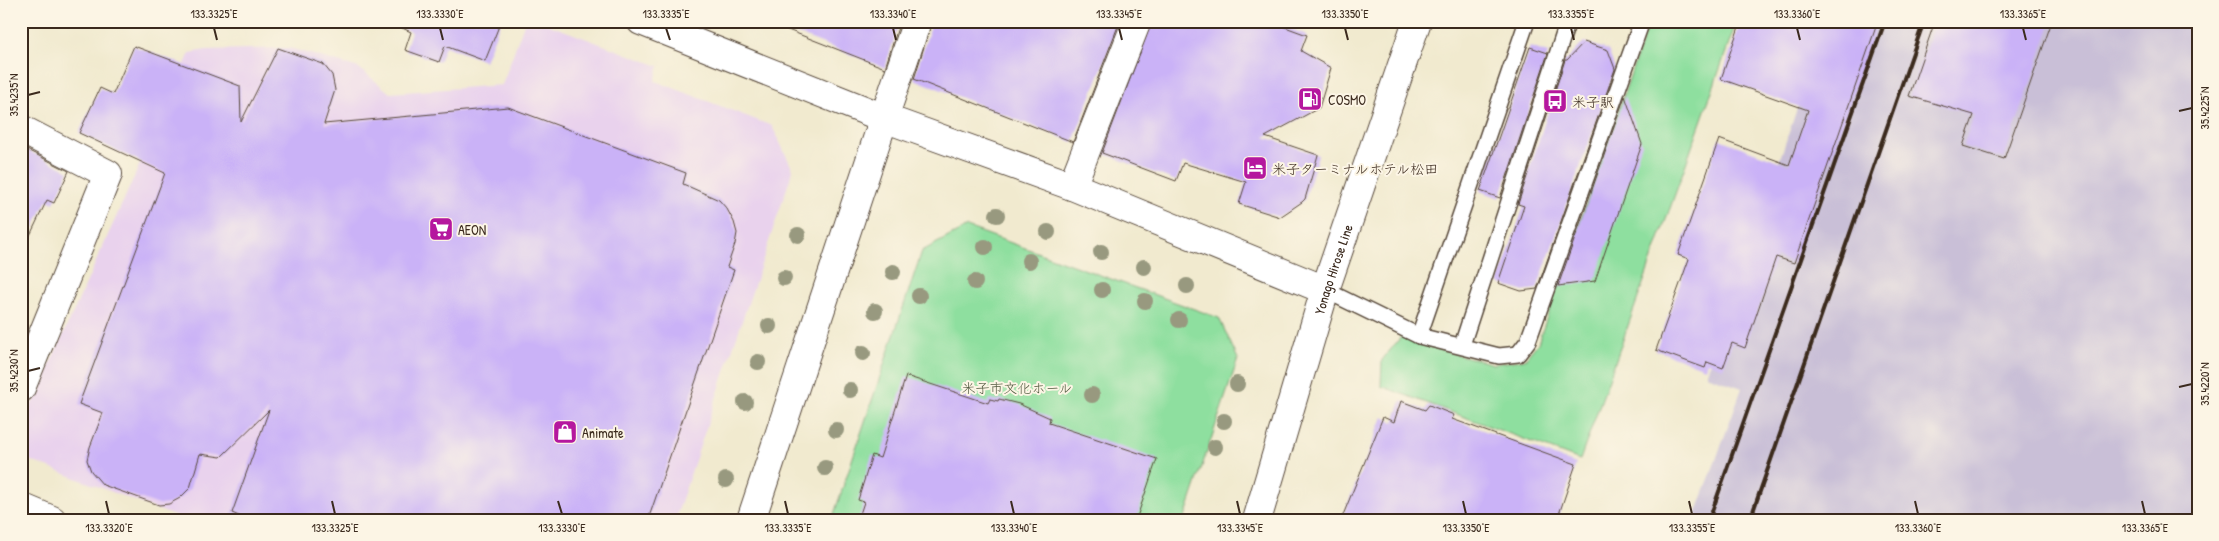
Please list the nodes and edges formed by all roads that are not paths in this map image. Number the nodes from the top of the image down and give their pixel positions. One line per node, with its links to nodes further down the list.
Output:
1 (641, 21): 8 (street)
2 (917, 21): 8 (street)
3 (1137, 21): 10 (street)
4 (1417, 21): 11 (street, Yonago Hirose Line)
5 (1527, 21): 12 (lane)
6 (1568, 21): 13 (lane)
7 (1642, 21): 13 (lane)
8 (884, 118): 10 (street); 17 (street)
9 (21, 129): 14 (street)
10 (1072, 186): 11 (street)
11 (1325, 290): 12 (lane); 18 (street, Yonago Hirose Line)
12 (1419, 336): 13 (lane)
13 (1462, 345)
14 (21, 388)
15 (21, 507): 16 (street)
16 (52, 520)
17 (751, 520)
18 (1257, 520)

